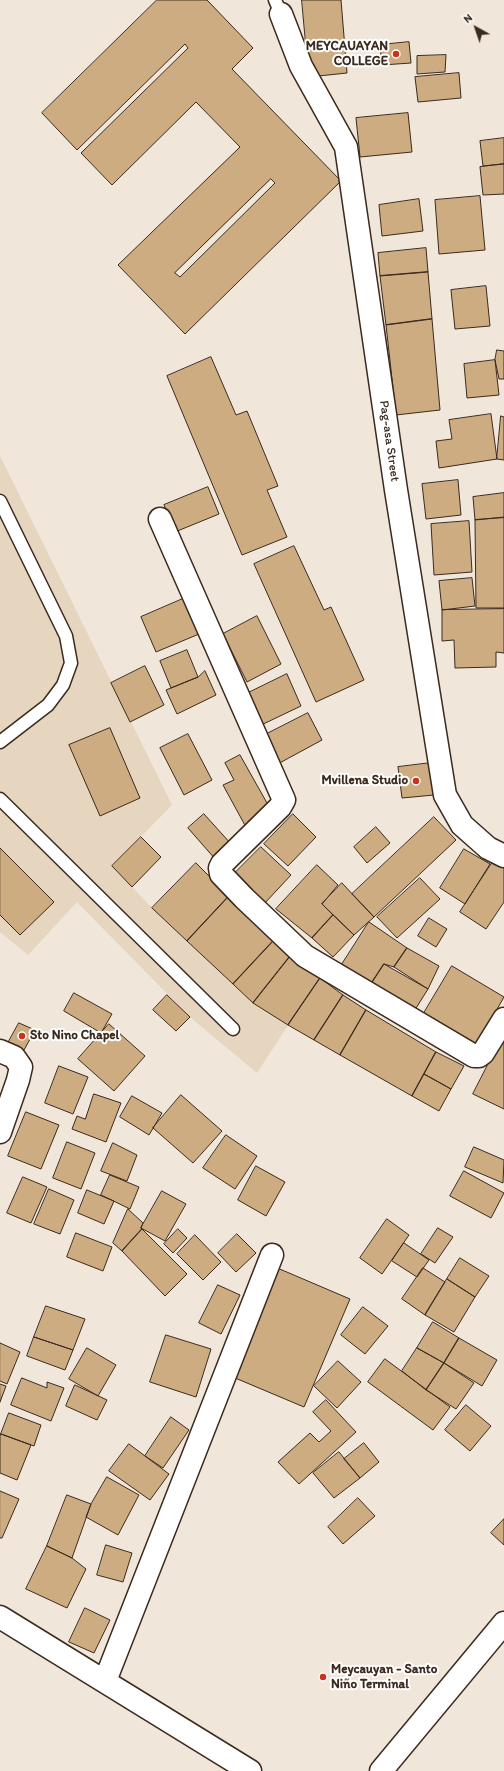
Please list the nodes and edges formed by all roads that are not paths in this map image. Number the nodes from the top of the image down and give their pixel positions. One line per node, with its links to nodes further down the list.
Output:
1 (278, 7): 6 (street, Pag-asa Street)
2 (0, 501): 4 (lane)
3 (160, 519): 7 (street)
4 (0, 742)
5 (0, 799): 8 (lane)
6 (504, 856)
7 (504, 1019)
8 (233, 1029)
9 (0, 1051): 10 (street)
10 (0, 1132)
11 (272, 1255): 14 (street)
12 (0, 1617): 14 (street)
13 (504, 1623): 16 (street)
14 (105, 1681): 15 (street)
15 (250, 1771)
16 (381, 1771)

